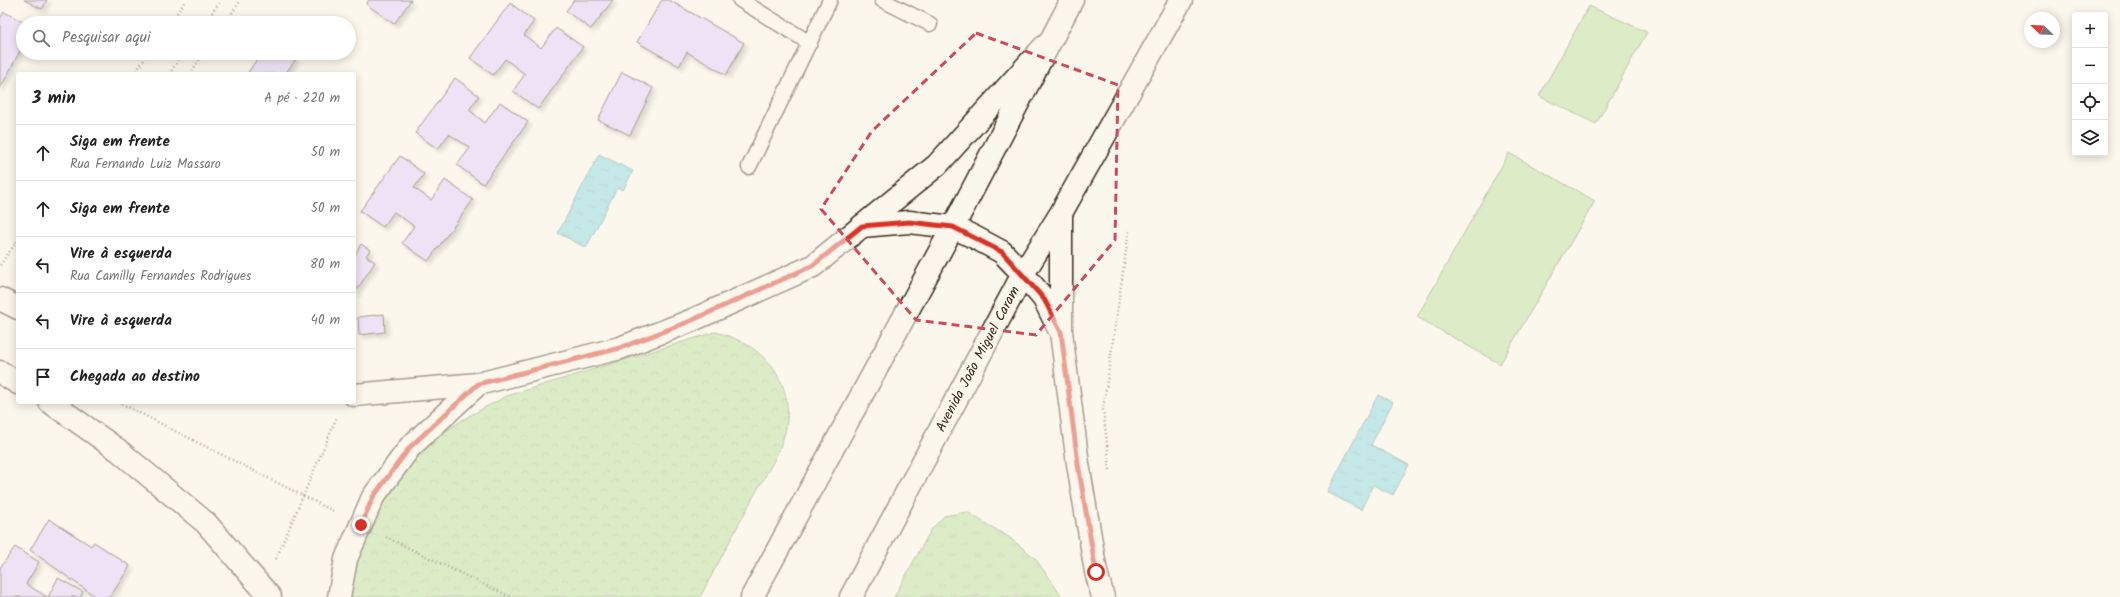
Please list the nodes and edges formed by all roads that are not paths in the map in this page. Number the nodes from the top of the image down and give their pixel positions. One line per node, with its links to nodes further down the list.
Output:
1 (740, 0): 8 (lane)
2 (830, 0): 8 (lane)
3 (882, 0): 6 (lane)
4 (1072, 0): 7 (street)
5 (1181, 0): 10 (street, Avenida João Miguel Caram)
6 (930, 24)
7 (1052, 37): 11 (street); 12 (street)
8 (810, 43): 9 (lane)
9 (749, 167)
10 (1061, 213): 13 (street, Avenida João Miguel Caram); 16 (street)
11 (862, 226): 12 (street); 19 (street)
12 (953, 227): 13 (street); 24 (street)
13 (1023, 274): 16 (street); 25 (street, Avenida João Miguel Caram)
14 (0, 299): 15 (street)
15 (16, 307)
16 (1061, 332): 26 (street)
17 (0, 372): 18 (street)
18 (16, 382)
19 (478, 384): 20 (street); 23 (street)
20 (356, 396)
21 (53, 404): 22 (street)
22 (267, 593)
23 (339, 597)
24 (752, 597)
25 (851, 597)
26 (1104, 597)

